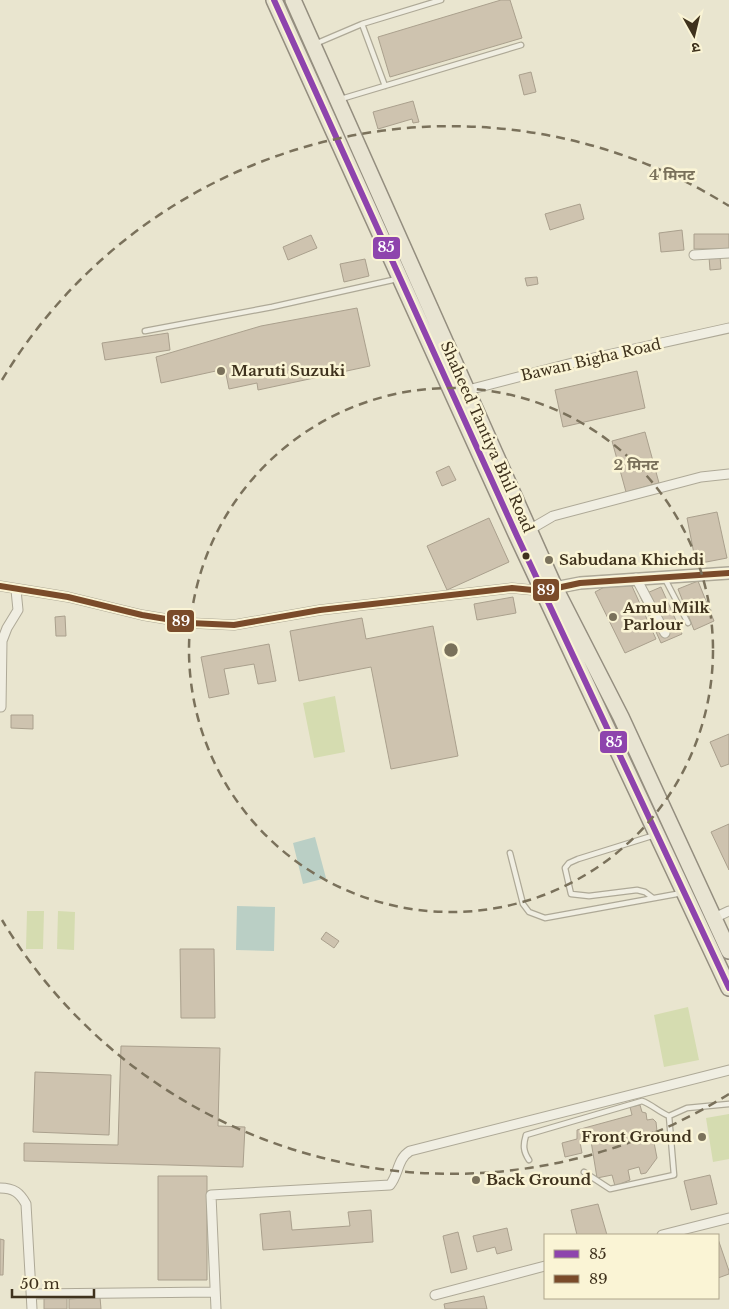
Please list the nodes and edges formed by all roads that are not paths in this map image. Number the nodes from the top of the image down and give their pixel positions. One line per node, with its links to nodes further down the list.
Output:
1 (274, 0): 11 (main road, Shaheed Tantiya Bhil Road)
2 (293, 0): 5 (main road, Shaheed Tantiya Bhil Road)
3 (441, 0): 4 (lane)
4 (362, 24): 5 (lane); 7 (lane)
5 (313, 45): 8 (main road, Shaheed Tantiya Bhil Road)
6 (521, 45): 7 (lane)
7 (385, 86): 8 (lane)
8 (337, 100): 14 (main road, Shaheed Tantiya Bhil Road)
9 (729, 253): 10 (street)
10 (694, 256)
11 (401, 278): 13 (lane); 14 (main road, Shaheed Tantiya Bhil Road)
12 (729, 328): 14 (street, Bawan Bigha Road)
13 (145, 331)
14 (460, 392): 16 (main road, Shaheed Tantiya Bhil Road); 22 (main road, Shaheed Tantiya Bhil Road)
15 (729, 474): 16 (street)
16 (529, 530): 22 (main road, Shaheed Tantiya Bhil Road)
17 (729, 572): 19 (street)
18 (636, 578): 19 (street); 22 (street); 24 (street)
19 (664, 578): 23 (lane)
20 (0, 586): 21 (street)
21 (16, 590): 22 (street); 25 (street)
22 (549, 590): 26 (main road, Shaheed Tantiya Bhil Road); 30 (main road, Shaheed Tantiya Bhil Road)
23 (688, 623)
24 (665, 633)
25 (1, 707)
26 (658, 834): 28 (main road, Shaheed Tantiya Bhil Road); 29 (lane)
27 (510, 853): 29 (lane)
28 (686, 893): 29 (lane); 30 (main road, Shaheed Tantiya Bhil Road)
29 (653, 898)
30 (699, 904): 32 (main road, Shaheed Tantiya Bhil Road); 34 (main road, Shaheed Tantiya Bhil Road)
31 (729, 911): 32 (street)
32 (720, 923): 33 (main road, Shaheed Tantiya Bhil Road)
33 (729, 951)
34 (729, 988)
35 (729, 1070): 44 (street)
36 (729, 1104): 37 (lane)
37 (669, 1116): 38 (lane); 39 (lane)
38 (529, 1160)
39 (584, 1172)
40 (0, 1188): 45 (street)
41 (729, 1218): 42 (street)
42 (666, 1234)
43 (544, 1266): 46 (street)
44 (215, 1292): 45 (street); 48 (street)
45 (32, 1294): 47 (street)
46 (435, 1295)
47 (32, 1309)
48 (216, 1309)

